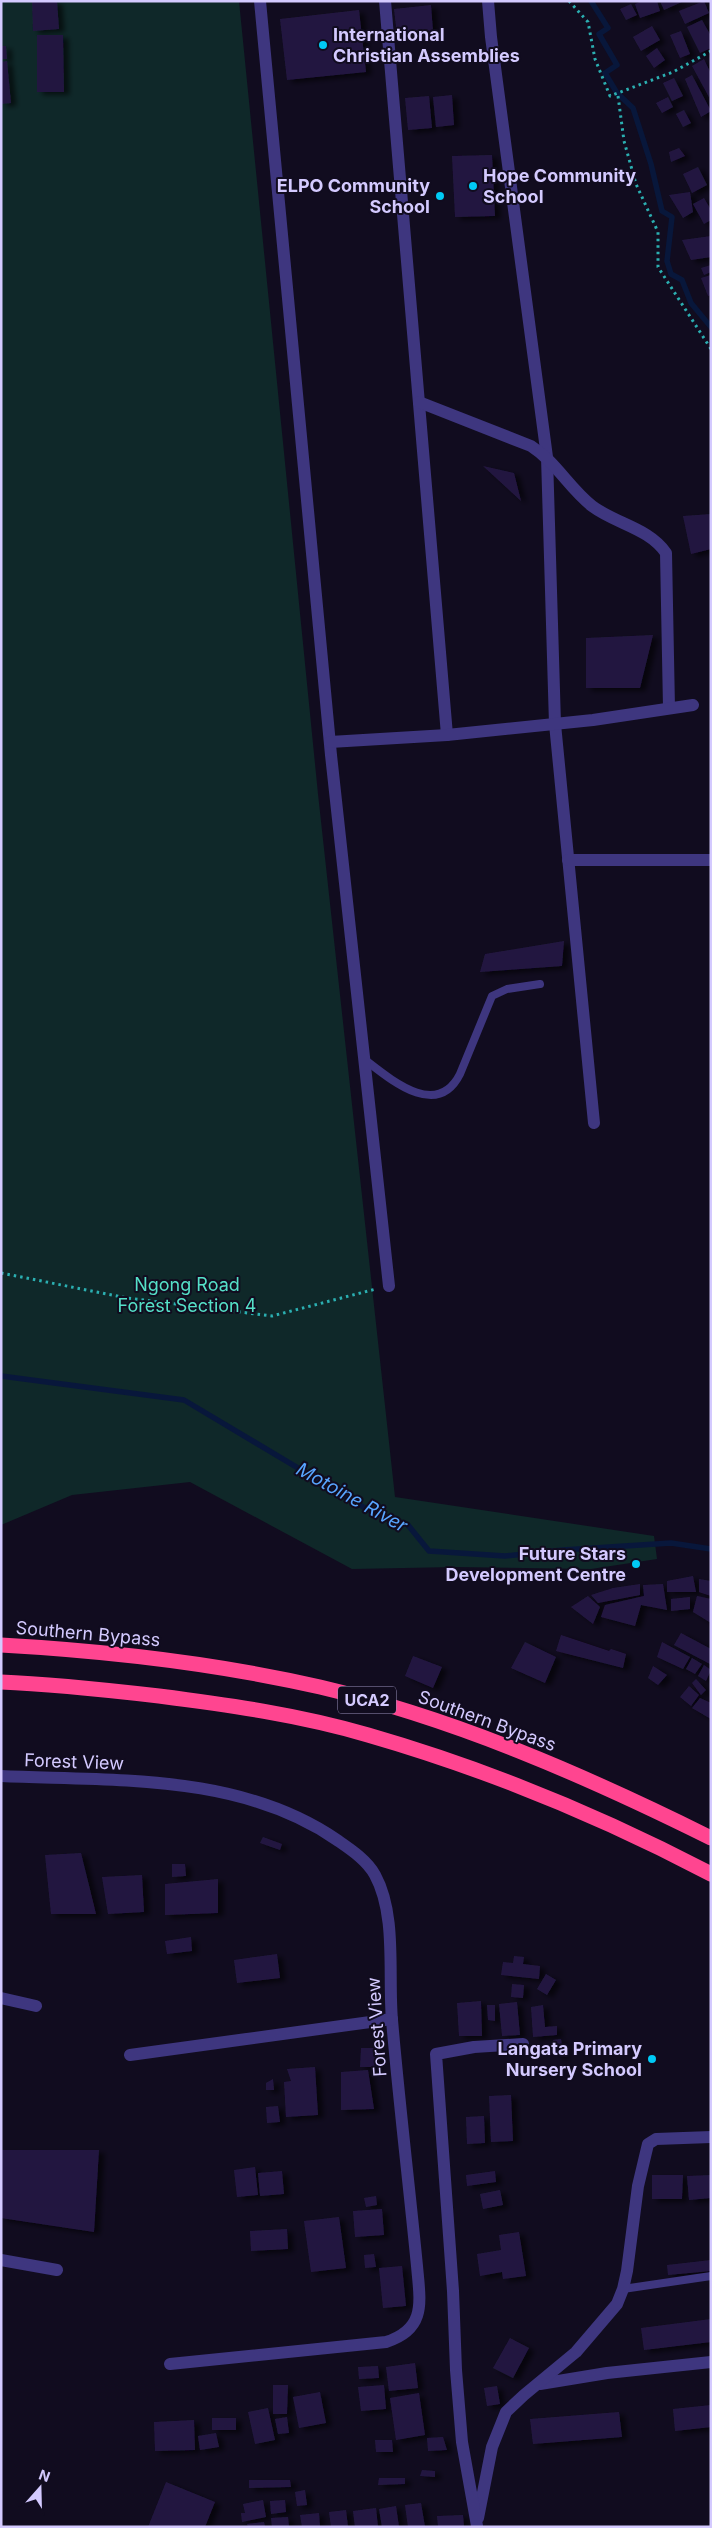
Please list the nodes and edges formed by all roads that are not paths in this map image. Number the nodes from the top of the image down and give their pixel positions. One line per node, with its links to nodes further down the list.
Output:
1 (260, 1): 10 (street)
2 (385, 1): 4 (street)
3 (488, 1): 5 (street)
4 (419, 402): 5 (street); 9 (street)
5 (547, 457): 7 (street); 8 (street)
6 (693, 705): 7 (street)
7 (669, 708): 8 (street)
8 (555, 724): 9 (street); 11 (street)
9 (447, 735): 10 (street)
10 (330, 742): 14 (street)
11 (568, 860): 12 (street); 15 (street)
12 (711, 860)
13 (540, 984): 14 (lane)
14 (364, 1059): 16 (street)
15 (594, 1123)
16 (389, 1286)
17 (1, 1644): 20 (highway, Southern Bypass / UCA2)
18 (1, 1682): 21 (highway, UCA2)
19 (1, 1776): 24 (street, Forest View)
20 (711, 1838)
21 (711, 1874)
22 (1, 1998): 23 (street)
23 (36, 2006)
24 (392, 2019): 26 (street); 33 (street, Forest View)
25 (523, 2044): 35 (street)
26 (130, 2055)
27 (711, 2137): 31 (street)
28 (1, 2260): 29 (street)
29 (57, 2270)
30 (711, 2276): 31 (lane)
31 (623, 2289): 34 (street)
32 (711, 2362): 34 (street)
33 (170, 2364)
34 (538, 2384): 35 (street)
35 (477, 2526)

